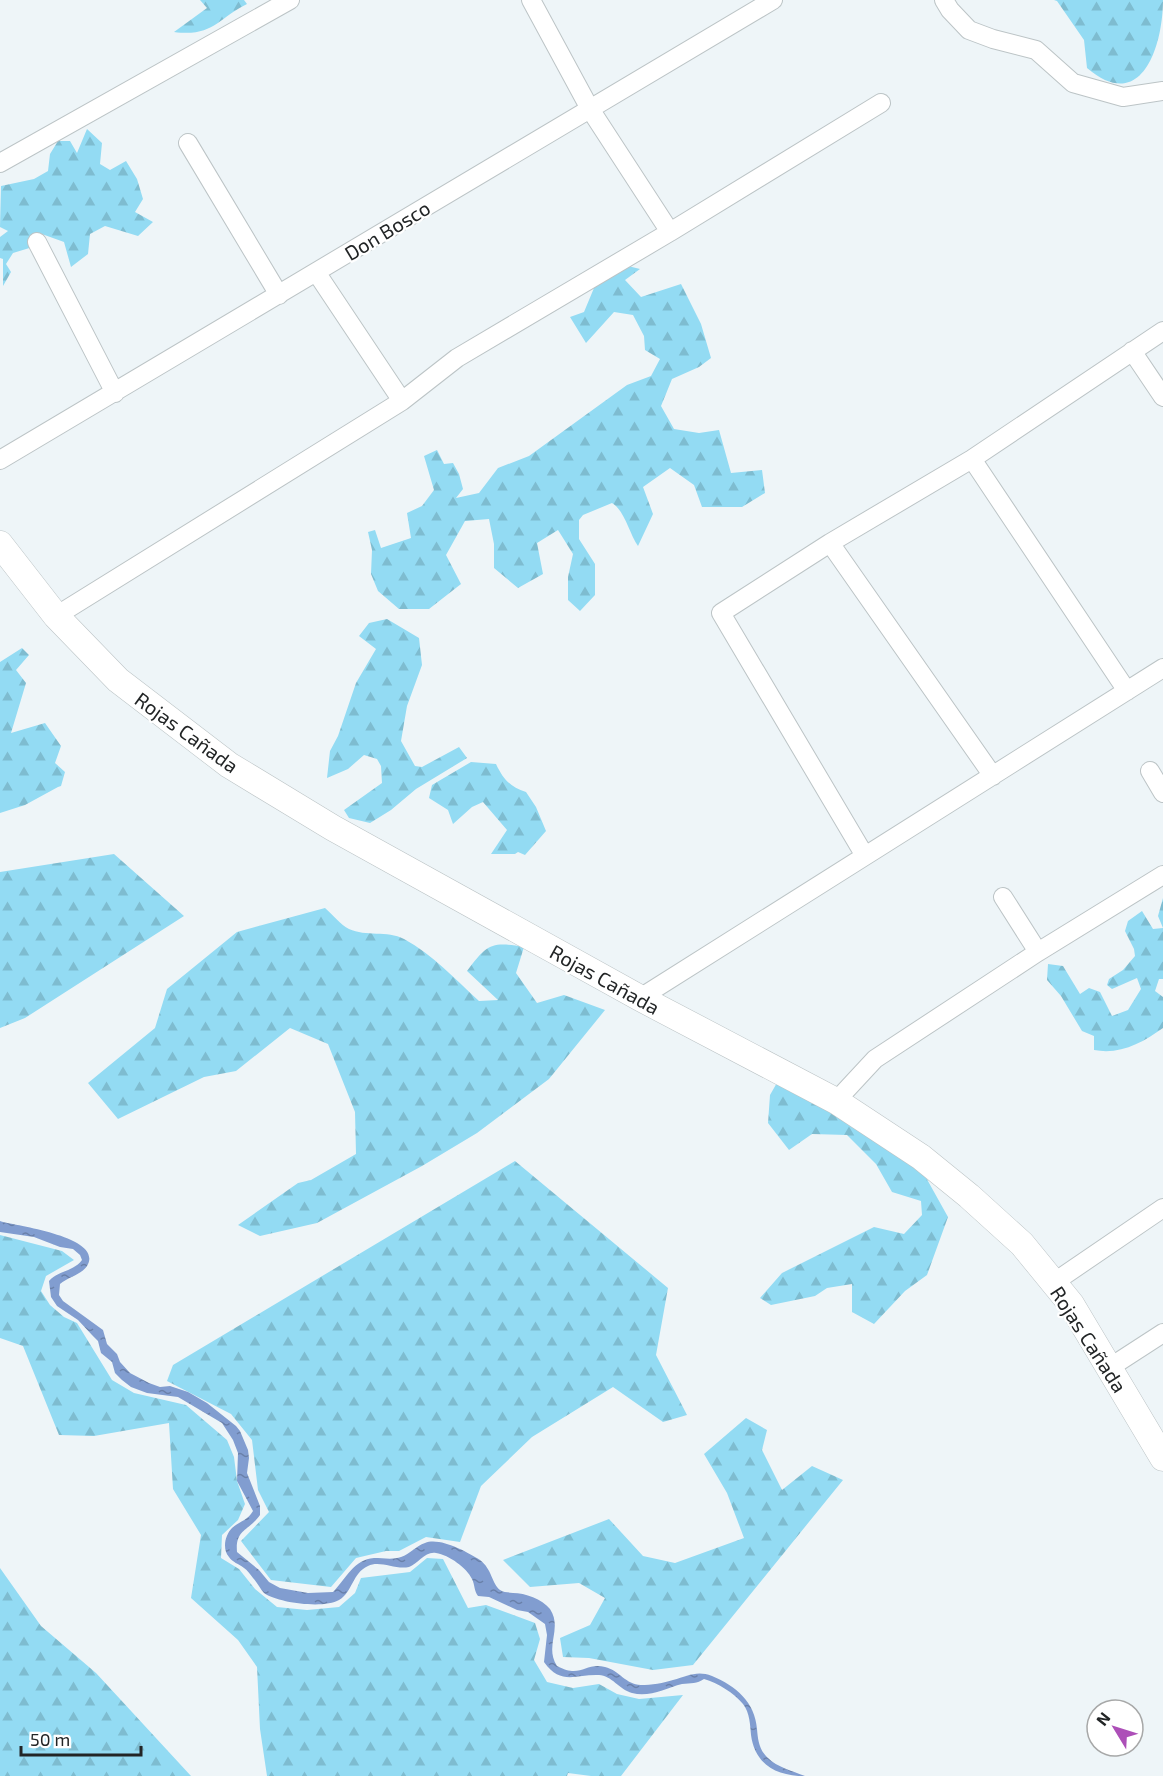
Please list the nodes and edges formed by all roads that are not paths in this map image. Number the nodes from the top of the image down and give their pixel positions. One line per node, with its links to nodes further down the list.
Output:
1 (290, 0): 9 (street)
2 (531, 0): 7 (street)
3 (773, 0): 7 (street, Don Bosco)
4 (944, 0): 5 (street)
5 (1163, 91)
6 (881, 103): 10 (street)
7 (590, 109): 10 (street); 12 (street, Don Bosco)
8 (188, 143): 13 (street)
9 (0, 163)
10 (670, 232): 18 (street)
11 (37, 242): 16 (street)
12 (316, 272): 13 (street, Don Bosco); 18 (street)
13 (279, 295): 16 (street, Don Bosco)
14 (1163, 331): 15 (street)
15 (1132, 351): 17 (street); 19 (street)
16 (115, 393): 20 (street, Don Bosco)
17 (1163, 397)
18 (402, 400): 23 (street)
19 (972, 459): 21 (street); 25 (street)
20 (0, 460)
21 (831, 543): 27 (street); 29 (street)
22 (0, 544): 23 (main road, Rojas Cañada)
23 (56, 616): 33 (main road, Rojas Cañada)
24 (1163, 668): 25 (street)
25 (1127, 691): 27 (street)
26 (1150, 771): 28 (street)
27 (993, 776): 29 (street)
28 (1163, 793)
29 (865, 856): 33 (street)
30 (1163, 875): 32 (street)
31 (1003, 897): 32 (street)
32 (1038, 952): 34 (street)
33 (640, 998): 34 (main road, Rojas Cañada)
34 (836, 1101): 36 (main road, Rojas Cañada)
35 (1163, 1208): 36 (street)
36 (1053, 1283): 38 (main road, Rojas Cañada)
37 (1163, 1333): 38 (street)
38 (1109, 1368): 39 (main road, Rojas Cañada)
39 (1163, 1458)

